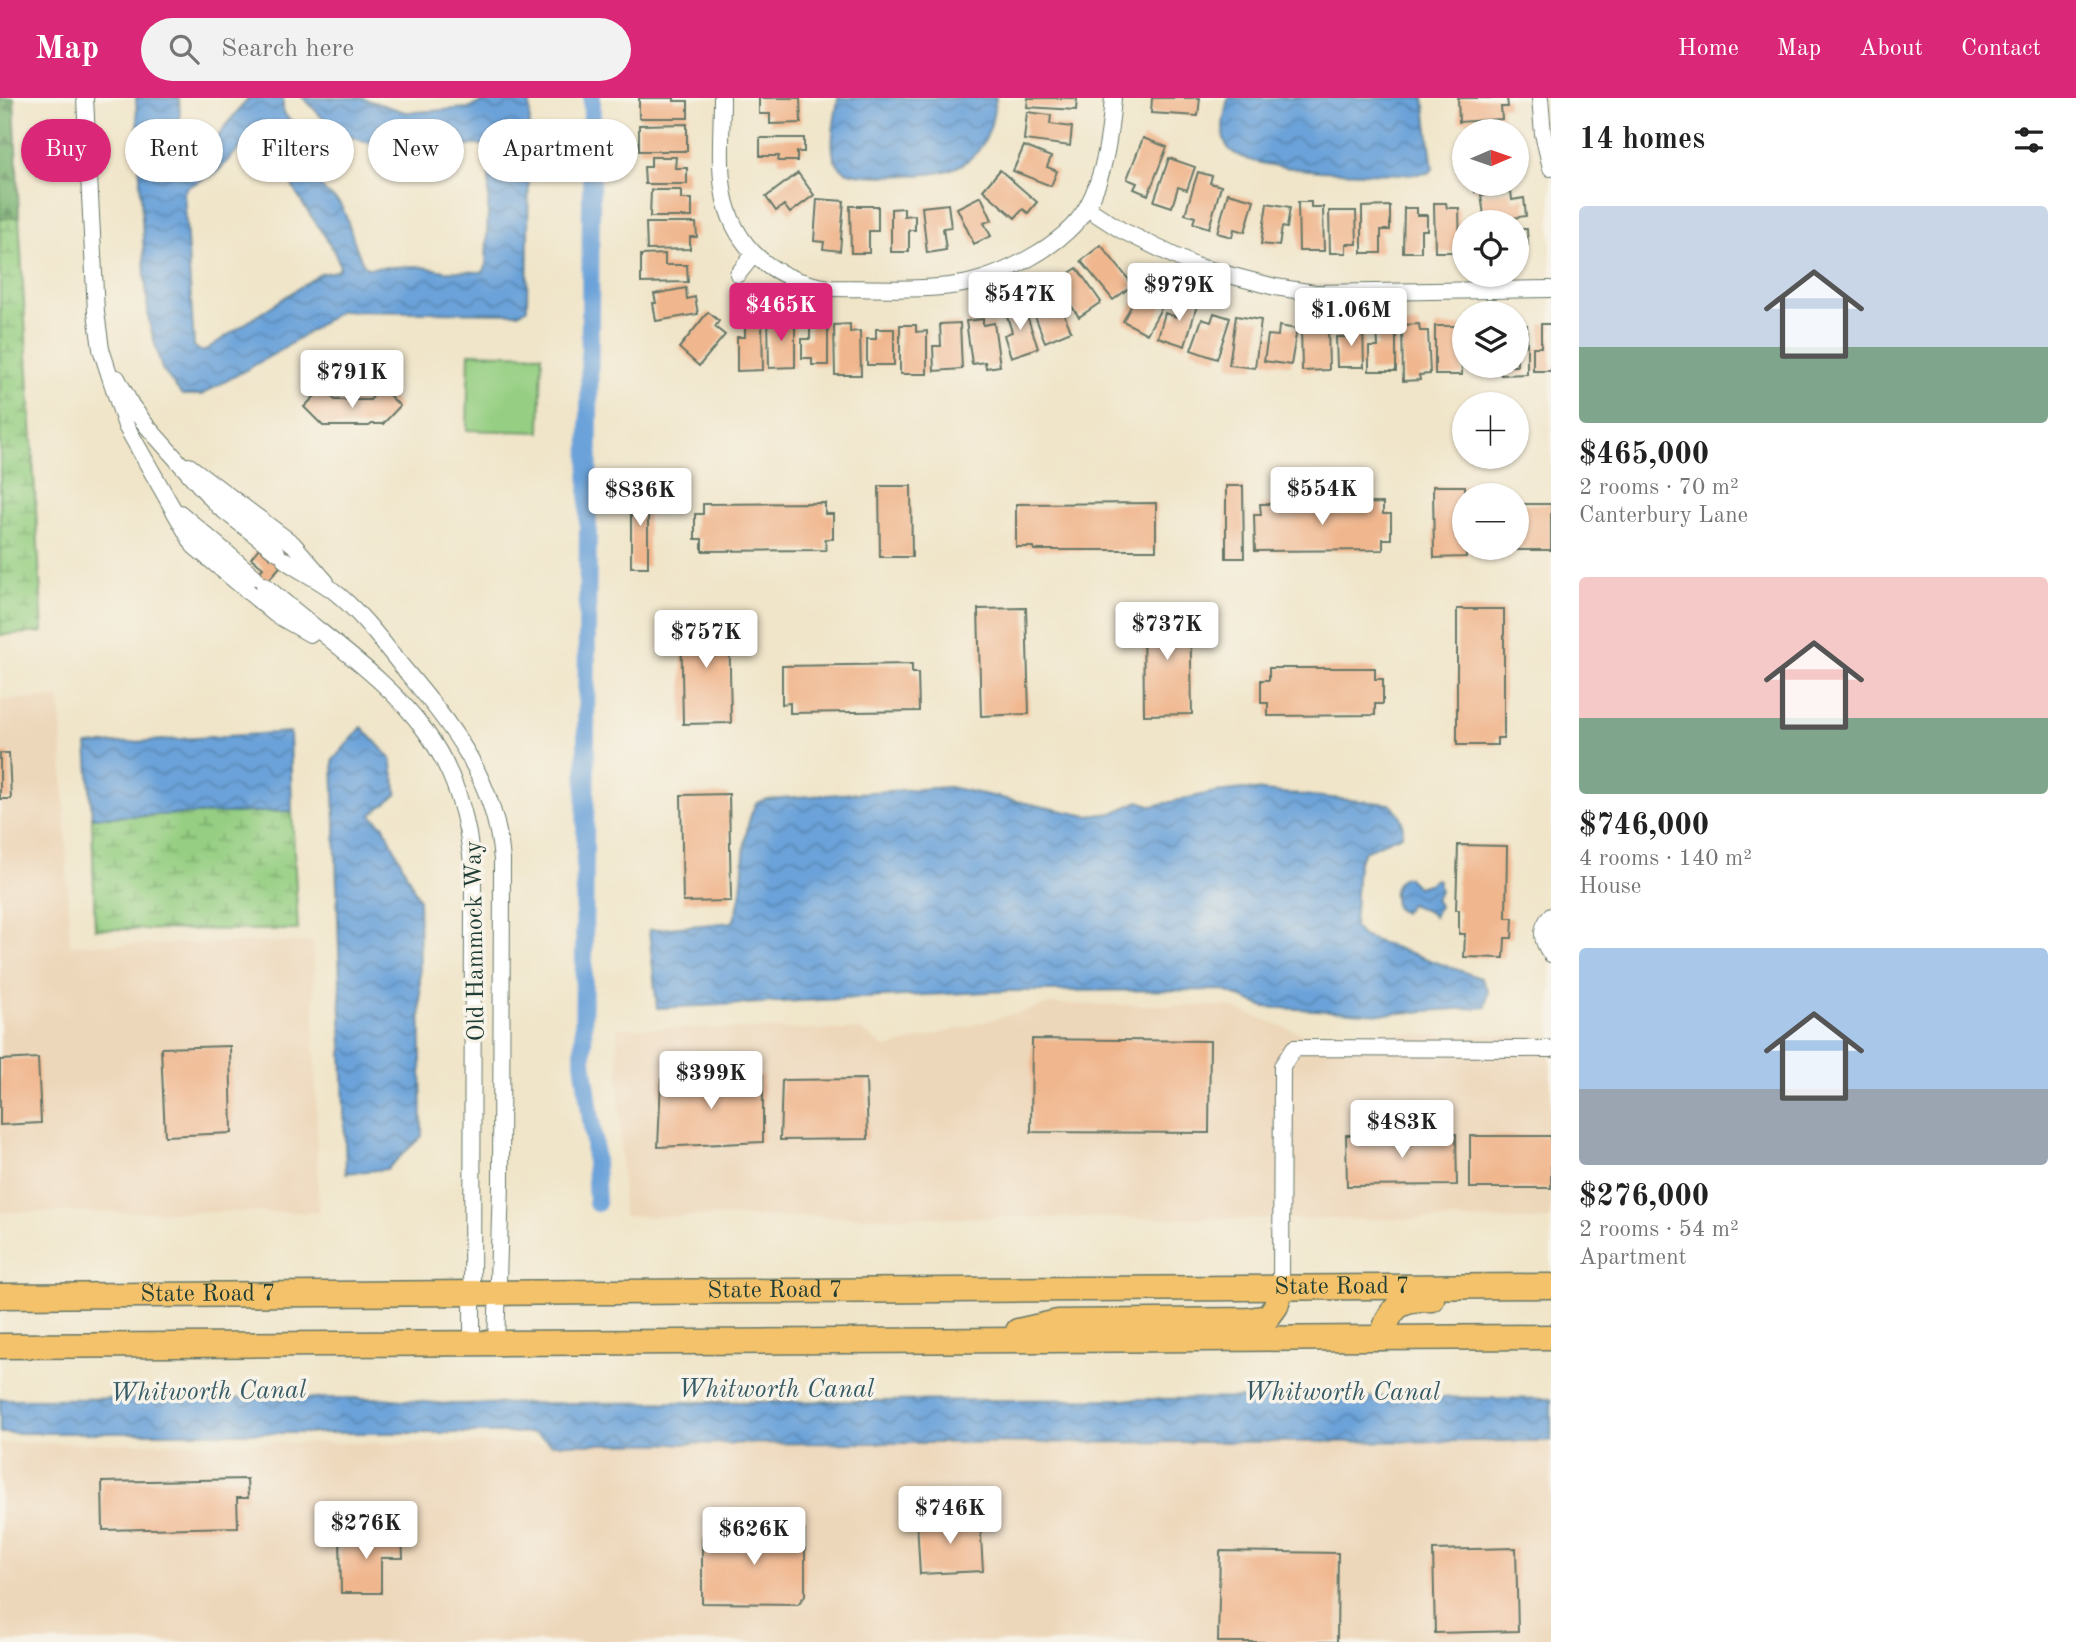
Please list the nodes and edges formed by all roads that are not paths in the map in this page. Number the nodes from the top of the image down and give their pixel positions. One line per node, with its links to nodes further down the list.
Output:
1 (85, 98): 10 (street, Old Hammock Way)
2 (722, 98): 7 (street)
3 (1113, 98): 6 (street)
4 (1540, 98): 5 (street)
5 (1551, 168)
6 (1087, 208): 7 (street); 9 (street)
7 (754, 254): 8 (street)
8 (738, 274)
9 (1551, 289)
10 (96, 312): 11 (street, Old Hammock Way); 12 (street, Old Hammock Way)
11 (170, 453): 13 (street, Old Hammock Way); 13 (street, Old Hammock Way)
12 (170, 505): 14 (street, Old Hammock Way); 14 (street, Old Hammock Way)
13 (335, 592): 22 (street, Old Hammock Way)
14 (348, 655): 21 (street, Old Hammock Way)
15 (1551, 916): 16 (street)
16 (1551, 954)
17 (1551, 1049): 20 (street)
18 (1551, 1286): 19 (main road, State Road 7)
19 (1512, 1287): 20 (main road, State Road 7); 25 (main road)
20 (1281, 1288): 22 (main road, State Road 7); 26 (main road)
21 (472, 1294): 22 (main road, State Road 7); 23 (main road, State Road 7); 27 (street, Old Hammock Way)
22 (498, 1294): 27 (street, Old Hammock Way)
23 (0, 1296)
24 (1551, 1337): 25 (main road, State Road 7)
25 (1382, 1338): 26 (main road, State Road 7)
26 (995, 1341): 27 (main road, State Road 7)
27 (484, 1345): 28 (main road, State Road 7)
28 (0, 1346)

